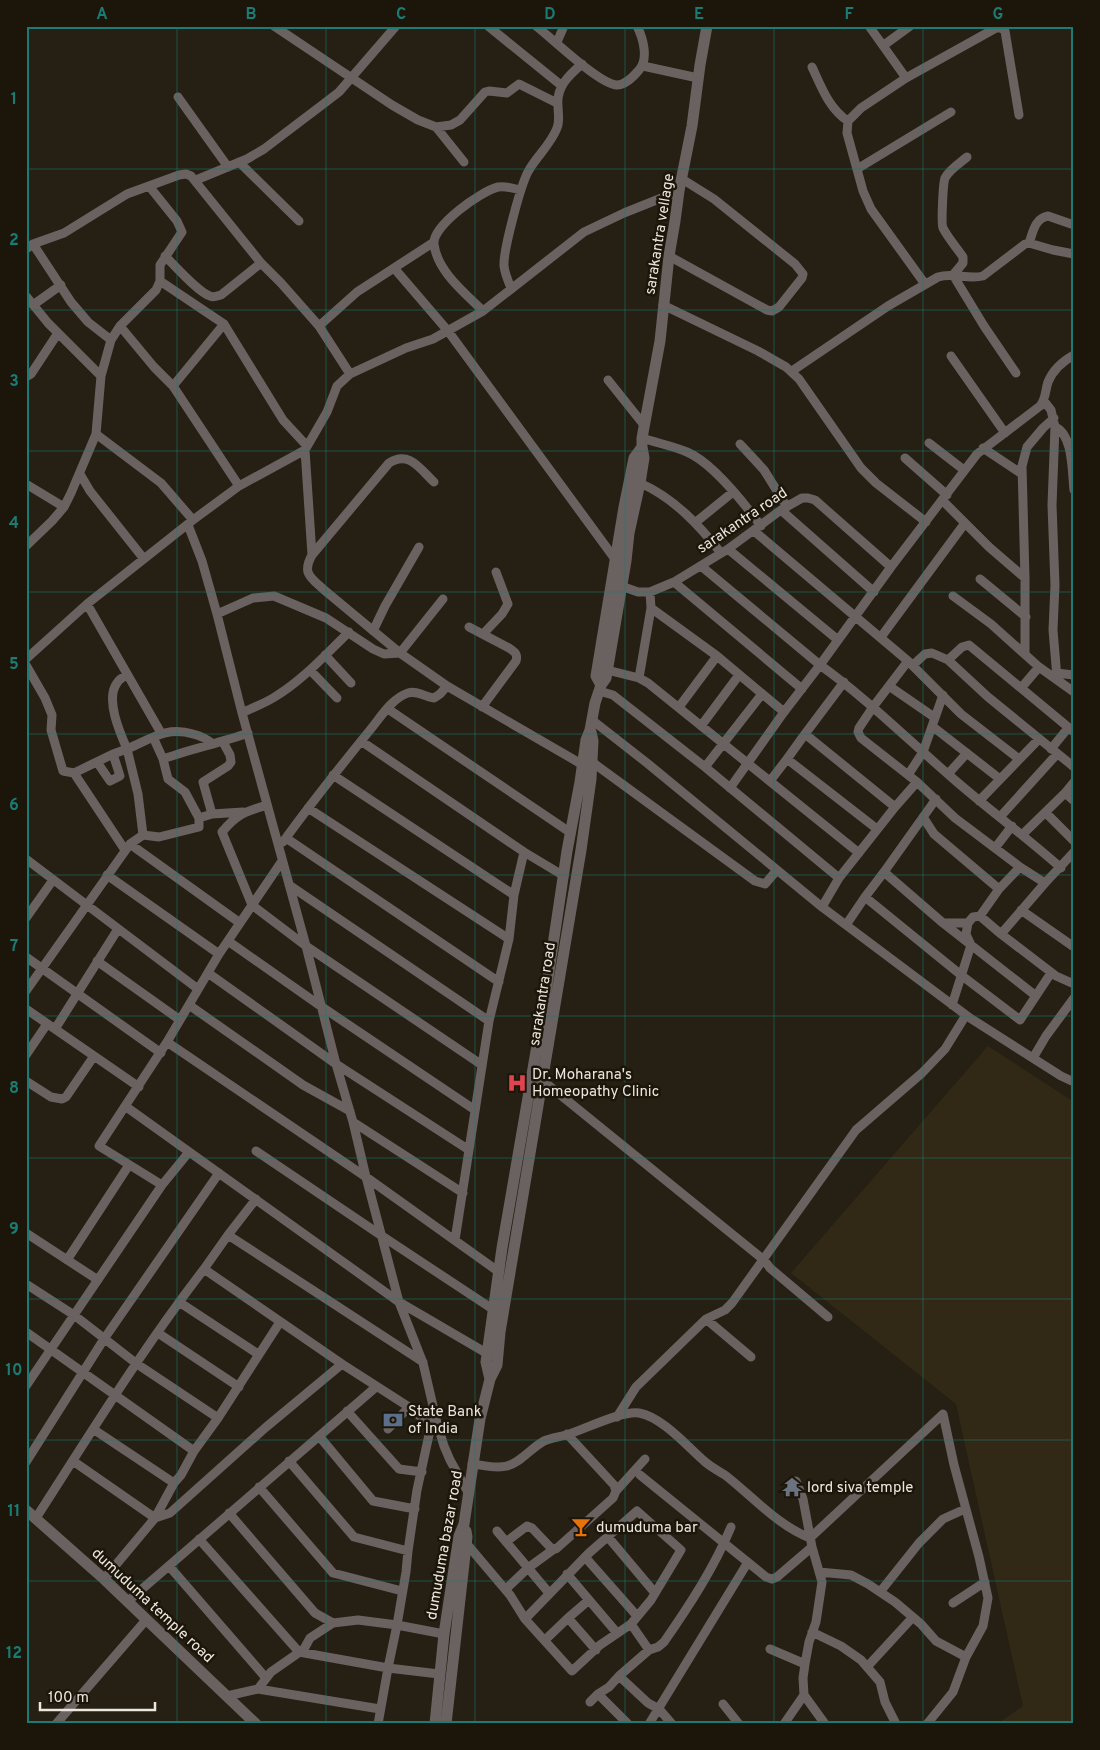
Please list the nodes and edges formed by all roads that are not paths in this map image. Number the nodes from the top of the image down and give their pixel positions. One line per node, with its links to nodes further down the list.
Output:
1 (274, 26): 15 (street)
2 (396, 26): 15 (street)
3 (488, 26): 18 (street)
4 (536, 26): 10 (street)
5 (564, 26): 10 (street)
6 (638, 26): 13 (street)
7 (707, 26): 16 (street, sarakantra vellage)
8 (869, 26): 11 (street)
9 (910, 26): 11 (street)
10 (557, 42): 12 (street)
11 (884, 45): 17 (street)
12 (582, 64): 13 (street); 18 (street)
13 (643, 66): 16 (street)
14 (812, 66): 23 (street)
15 (350, 78): 24 (street); 26 (street)
16 (698, 78): 30 (street, sarakantra vellage)
17 (906, 78): 22 (street); 23 (street)
18 (562, 86): 20 (street)
19 (178, 97): 28 (street)
20 (557, 103): 24 (street); 33 (street)
21 (951, 112): 29 (street)
22 (1019, 115)
23 (848, 122): 29 (street)
24 (436, 127): 27 (street)
25 (968, 157): 45 (street)
26 (239, 162): 28 (street); 35 (street)
27 (464, 162)
28 (228, 167): 31 (street)
29 (857, 168): 47 (street)
30 (682, 179): 34 (street, sarakantra vellage); 42 (street)
31 (196, 180): 32 (street); 43 (street)
32 (149, 186): 39 (street); 41 (street)
33 (520, 190): 37 (street); 49 (street)
34 (678, 191): 42 (street, sarakantra vellage); 49 (street)
35 (299, 221)
36 (1074, 225): 38 (street)
37 (434, 242): 44 (street); 53 (street)
38 (1030, 243): 40 (street); 45 (street)
39 (30, 246): 48 (street)
40 (1073, 252)
41 (165, 256): 43 (street); 46 (street)
42 (668, 256): 52 (street, sarakantra vellage)
43 (261, 262): 56 (street)
44 (394, 268): 56 (street); 57 (street)
45 (953, 275): 47 (street); 63 (street)
46 (160, 280): 54 (street); 55 (street)
47 (925, 284): 62 (street)
48 (61, 285): 51 (street); 59 (street)
49 (511, 288): 53 (street)
50 (26, 296): 51 (street)
51 (33, 305): 58 (street)
52 (663, 305): 62 (street); 71 (street, sarakantra vellage)
53 (483, 311): 57 (street)
54 (224, 324): 68 (street); 77 (street)
55 (120, 326): 59 (street); 68 (street)
56 (319, 326): 64 (street)
57 (448, 331): 64 (street); 102 (street)
58 (58, 333): 65 (street); 66 (street)
59 (111, 340): 65 (street)
60 (1074, 355): 69 (street)
61 (950, 356): 72 (street)
62 (792, 371): 93 (street)
63 (1016, 373)
64 (350, 374): 77 (street)
65 (101, 376): 73 (street)
66 (26, 377)
67 (608, 380): 71 (street)
68 (173, 386): 86 (street)
69 (1044, 401): 70 (street); 72 (street)
70 (1054, 423): 82 (street); 87 (street); 140 (street)
71 (644, 425): 74 (street, sarakantra vellage)
72 (1005, 432): 78 (street)
73 (96, 434): 81 (street); 94 (street)
74 (642, 443): 84 (street, sarakantra vellage); 88 (street); 102 (street, sarakantra vellage)
75 (929, 443): 80 (street)
76 (740, 444): 91 (street)
77 (306, 448): 86 (street); 100 (street)
78 (983, 448): 80 (street); 82 (street)
79 (905, 458): 89 (street)
80 (964, 470): 89 (street)
81 (80, 474): 90 (street); 101 (street)
82 (1022, 474): 106 (street)
83 (434, 482): 100 (street)
84 (640, 483): 92 (street); 109 (street, sarakantra vellage)
85 (26, 484): 90 (street)
86 (240, 486): 94 (street)
87 (1074, 490)
88 (733, 492): 92 (street); 96 (street)
89 (945, 498): 93 (street); 95 (street)
90 (64, 507): 97 (street)
91 (784, 508): 96 (street, sarakantra road); 104 (street, sarakantra road); 111 (street)
92 (696, 522): 99 (street)
93 (926, 522): 104 (street)
94 (191, 523): 101 (street); 116 (street)
95 (966, 523): 106 (street); 123 (street)
96 (757, 528): 99 (street, sarakantra road); 117 (street)
97 (26, 546)
98 (418, 547): 120 (street)
99 (725, 551): 103 (street, sarakantra road); 124 (street)
100 (312, 555): 120 (street)
101 (144, 559): 114 (street)
102 (615, 559): 135 (street, sarakantra vellage)
103 (701, 566): 108 (street, sarakantra road); 133 (street)
104 (891, 567): 111 (street)
105 (496, 572): 122 (street)
106 (1025, 578): 118 (street)
107 (980, 580): 118 (street)
108 (674, 582): 110 (street, sarakantra road); 148 (street)
109 (621, 586): 110 (street); 135 (street, sarakantra vellage)
110 (650, 592): 115 (street)
111 (874, 592): 117 (street)
112 (953, 596): 126 (street)
113 (443, 599): 125 (street)
114 (87, 604): 129 (street); 137 (street)
115 (651, 608): 128 (street); 141 (street)
116 (217, 614): 121 (street); 158 (street)
117 (856, 616): 123 (street); 124 (street)
118 (1026, 617): 126 (street)
119 (469, 627): 122 (street)
120 (374, 631): 125 (street)
121 (349, 632): 125 (street); 127 (street)
122 (483, 634): 153 (street)
123 (881, 637): 131 (street)
124 (838, 640): 133 (street)
125 (400, 653): 144 (street)
126 (1024, 653): 134 (street)
127 (325, 655): 136 (street); 143 (street)
128 (717, 656): 138 (street); 154 (street)
129 (26, 659)
130 (948, 660): 131 (street); 146 (street); 166 (street)
131 (910, 663): 145 (street); 151 (street)
132 (26, 665): 184 (street)
133 (820, 665): 142 (street); 148 (street)
134 (1039, 666): 140 (street); 146 (street)
135 (602, 667): 141 (street); 147 (street, sarakantra road)
136 (310, 670): 152 (street); 158 (street)
137 (127, 675): 165 (street); 171 (street)
138 (739, 675): 150 (street); 161 (street)
139 (1074, 675): 140 (street)
140 (1056, 676): 149 (street)
141 (639, 678): 154 (street)
142 (844, 682): 155 (street); 164 (street)
143 (351, 683)
144 (447, 686): 153 (street); 156 (street)
145 (889, 686): 155 (street); 159 (street)
146 (1022, 687): 162 (street)
147 (600, 688): 160 (street, sarakantra road); 182 (street)
148 (802, 689): 157 (street)
149 (1074, 692)
150 (762, 694): 157 (street); 170 (street)
151 (943, 695): 159 (street); 177 (street)
152 (337, 698)
153 (482, 707): 180 (street)
154 (679, 707): 161 (street)
155 (873, 707): 173 (street); 187 (street)
156 (388, 709): 167 (street); 208 (street)
157 (784, 712): 181 (street)
158 (242, 713): 163 (street)
159 (933, 722): 173 (street); 174 (street)
160 (591, 725): 180 (street, sarakantra road); 223 (street)
161 (701, 726): 170 (street)
162 (1071, 730): 172 (street)
163 (248, 733): 168 (street); 197 (street)
164 (805, 734): 176 (street); 198 (street)
165 (157, 735): 169 (street); 171 (street); 178 (street)
166 (1039, 739): 172 (street); 177 (street)
167 (361, 741): 186 (street); 216 (street)
168 (223, 742): 169 (street); 202 (street)
169 (213, 744): 178 (street)
170 (723, 744): 181 (street); 182 (street)
171 (127, 749): 175 (street); 210 (street)
172 (1054, 751): 183 (street); 204 (street)
173 (923, 752): 185 (street); 187 (street)
174 (967, 753): 185 (street); 188 (street)
175 (113, 754): 179 (street); 179 (street)
176 (787, 759): 189 (street); 207 (street)
177 (1019, 759): 188 (street)
178 (163, 760): 205 (street)
179 (97, 762): 184 (street)
180 (587, 763): 208 (street, sarakantra road); 223 (street); 280 (street, sarakantra road)
181 (747, 763): 189 (street); 192 (street)
182 (706, 767): 192 (street)
183 (1074, 767)
184 (74, 773): 213 (street)
185 (948, 774): 195 (street)
186 (333, 775): 199 (street); 232 (street)
187 (908, 775): 190 (street)
188 (1000, 779): 195 (street)
189 (770, 781): 218 (street)
190 (917, 782): 194 (street); 198 (street)
191 (1074, 782): 193 (street)
192 (730, 788): 227 (street)
193 (1065, 793): 196 (street); 201 (street)
194 (936, 799): 203 (street); 215 (street)
195 (979, 801): 204 (street)
196 (1074, 801)
197 (267, 805): 200 (street); 214 (street)
198 (895, 807): 207 (street)
199 (308, 808): 211 (street); 246 (street)
200 (245, 812): 202 (street); 235 (street)
201 (1046, 813): 209 (street); 212 (street)
202 (212, 814): 205 (street)
203 (923, 817): 224 (street); 231 (street)
204 (1000, 817): 206 (street)
205 (199, 818): 210 (street)
206 (1012, 826): 209 (street); 215 (street)
207 (877, 829): 218 (street)
208 (571, 833): 226 (street, sarakantra road)
209 (1023, 834): 222 (street)
210 (143, 835): 213 (street)
211 (286, 838): 214 (street); 258 (street)
212 (1074, 841)
213 (127, 847): 225 (street); 240 (street)
214 (279, 848): 220 (street)
215 (995, 848): 221 (street)
216 (524, 852): 226 (street); 232 (street)
217 (1074, 852): 222 (street)
218 (859, 853): 227 (street)
219 (26, 860): 228 (street)
220 (282, 861): 230 (street); 235 (street)
221 (1020, 867): 229 (street); 231 (street)
222 (1061, 868): 229 (street)
223 (777, 870): 236 (street)
224 (884, 872): 233 (street); 241 (street)
225 (107, 874): 234 (street); 251 (street)
226 (564, 876): 304 (street, sarakantra road)
227 (839, 878): 236 (street)
228 (53, 880): 234 (street); 238 (street)
229 (1045, 883): 237 (street)
230 (289, 885): 249 (street); 271 (street)
231 (999, 889): 239 (street)
232 (514, 895): 246 (street)
233 (866, 897): 243 (street); 257 (street)
234 (85, 905): 244 (street); 254 (street)
235 (252, 905): 240 (street); 249 (street)
236 (822, 907): 243 (street)
237 (1021, 910): 245 (street); 250 (street)
238 (28, 912)
239 (980, 916): 242 (street); 245 (street)
240 (240, 923): 247 (street)
241 (942, 923): 242 (street); 248 (street)
242 (968, 923): 248 (street)
243 (846, 925): 266 (street)
244 (118, 929): 253 (street); 260 (street)
245 (1001, 934): 255 (street)
246 (509, 939): 258 (street)
247 (228, 940): 251 (street); 267 (street)
248 (971, 945): 257 (street); 263 (street)
249 (306, 946): 267 (street); 279 (street)
250 (1074, 947)
251 (219, 954): 256 (street)
252 (26, 957): 254 (street)
253 (97, 961): 262 (street); 270 (street)
254 (42, 968): 261 (street); 262 (street)
255 (1051, 972): 259 (street); 263 (street)
256 (208, 973): 260 (street); 278 (street)
257 (961, 975): 263 (street); 266 (street)
258 (499, 982): 271 (street)
259 (1074, 984)
260 (198, 989): 265 (street)
261 (26, 991)
262 (77, 992): 272 (street); 274 (street)
263 (1036, 996)
264 (1074, 998): 277 (street)
265 (189, 1005): 270 (street); 286 (street)
266 (952, 1005): 269 (street)
267 (322, 1007): 278 (street); 285 (street)
268 (26, 1009): 272 (street)
269 (966, 1015): 277 (street); 302 (street)
270 (180, 1020): 273 (street)
271 (489, 1021): 279 (street)
272 (51, 1026): 275 (street); 276 (street)
273 (167, 1042): 274 (street); 293 (street)
274 (160, 1053): 283 (street)
275 (26, 1055)
276 (94, 1056): 281 (street); 283 (street)
277 (1033, 1058): 282 (street)
278 (336, 1064): 286 (street); 288 (street)
279 (482, 1065): 285 (street)
280 (542, 1080): 302 (street); 325 (street, sarakantra road)
281 (26, 1081)
282 (1074, 1082)
283 (139, 1087): 284 (street)
284 (125, 1106): 290 (street); 291 (street)
285 (475, 1110): 288 (street)
286 (350, 1111): 287 (street)
287 (353, 1122): 293 (street); 295 (street)
288 (469, 1150): 295 (street)
289 (256, 1151): 299 (street)
290 (189, 1152): 292 (street); 294 (street)
291 (129, 1165): 294 (street); 301 (street)
292 (219, 1173): 296 (street); 316 (street)
293 (366, 1177): 299 (street); 300 (street)
294 (162, 1185): 305 (street)
295 (462, 1193): 300 (street)
296 (256, 1199): 298 (street); 308 (street)
297 (26, 1233): 301 (street)
298 (228, 1235): 303 (street); 321 (street)
299 (382, 1236): 308 (street); 309 (street)
300 (455, 1240): 304 (street)
301 (67, 1260): 305 (street)
302 (764, 1260): 311 (street); 312 (street)
303 (204, 1269): 307 (street); 313 (street)
304 (499, 1272): 309 (street, sarakantra road)
305 (98, 1280): 310 (street)
306 (26, 1284): 310 (street)
307 (179, 1302): 315 (street); 318 (street)
308 (399, 1302): 319 (street); 321 (street)
309 (494, 1310): 319 (street, sarakantra road)
310 (74, 1315): 316 (street); 317 (street)
311 (828, 1317)
312 (706, 1319): 320 (street); 332 (street)
313 (280, 1322): 318 (street); 323 (street)
314 (26, 1332): 317 (street)
315 (158, 1333): 322 (street); 327 (street)
316 (104, 1339): 322 (street); 324 (street)
317 (51, 1350): 324 (street); 326 (street)
318 (258, 1354): 327 (street)
319 (488, 1354): 325 (street, sarakantra road)
320 (750, 1357)
321 (423, 1363): 334 (street)
322 (137, 1364): 329 (street); 333 (street)
323 (342, 1364): 328 (street); 357 (street)
324 (83, 1373): 329 (street); 342 (street)
325 (490, 1379): 344 (street, sarakantra road)
326 (26, 1386)
327 (238, 1387): 333 (street)
328 (376, 1387): 330 (street); 331 (street)
329 (115, 1396): 335 (street); 339 (street)
330 (409, 1407): 334 (street); 336 (street)
331 (347, 1411): 338 (street); 345 (street)
332 (617, 1417): 337 (street, dumuduma bazar road); 364 (street, dumuduma bazar road)
333 (218, 1418): 339 (street)
334 (434, 1422): 345 (street); 351 (street)
335 (93, 1429): 343 (street); 348 (street)
336 (388, 1429)
337 (567, 1434): 344 (street, dumuduma bazar road); 350 (street)
338 (319, 1436): 341 (street); 352 (street)
339 (194, 1451): 348 (street)
340 (645, 1459): 350 (street)
341 (290, 1461): 349 (street); 368 (street)
342 (26, 1462)
343 (72, 1462): 356 (street); 357 (street)
344 (472, 1464): 351 (street, dumuduma bazar road)
345 (422, 1472): 352 (street)
346 (640, 1475): 366 (street)
347 (796, 1481): 364 (street)
348 (174, 1483): 357 (street)
349 (259, 1487): 355 (street); 378 (street)
350 (616, 1491): 367 (street)
351 (469, 1494): 358 (street, dumuduma bazar road)
352 (415, 1509): 368 (street)
353 (965, 1509): 364 (street); 376 (street); 379 (street)
354 (26, 1510): 356 (street, dumuduma temple road)
355 (229, 1513): 362 (street); 390 (street)
356 (36, 1518): 375 (street, dumuduma temple road)
357 (155, 1518): 375 (street)
358 (464, 1524): 365 (street); 394 (street, dumuduma bazar road)
359 (731, 1527): 366 (street)
360 (496, 1531): 363 (street)
361 (608, 1537): 369 (street); 381 (street); 381 (street)
362 (199, 1539): 371 (street); 399 (street)
363 (506, 1542): 367 (street); 372 (street)
364 (811, 1542): 370 (street); 373 (street)
365 (466, 1543): 377 (street); 419 (street)
366 (725, 1543): 370 (street); 398 (street)
367 (554, 1549): 372 (street)
368 (408, 1551): 378 (street)
369 (585, 1557): 374 (street); 389 (street)
370 (748, 1562): 414 (street)
371 (169, 1566): 383 (street); 406 (street)
372 (528, 1568): 377 (street); 380 (street)
373 (819, 1572): 379 (street); 392 (street)
374 (567, 1574): 380 (street); 382 (street)
375 (104, 1579): 383 (street, dumuduma temple road)
376 (984, 1582): 384 (street); 400 (street)
377 (506, 1589): 387 (street)
378 (402, 1591): 391 (street)
379 (880, 1592): 385 (street)
380 (549, 1593): 387 (street)
381 (655, 1594): 389 (street)
382 (589, 1600): 386 (street); 393 (street)
383 (127, 1602): 388 (street, dumuduma temple road)
384 (953, 1603)
385 (913, 1617): 400 (street); 402 (street)
386 (568, 1618): 395 (street); 397 (street)
387 (525, 1619): 395 (street)
388 (146, 1620): 410 (street, dumuduma temple road); 415 (street)
389 (634, 1620): 393 (street); 398 (street)
390 (333, 1623): 391 (street); 399 (street)
391 (397, 1625): 394 (street); 403 (street)
392 (812, 1632): 401 (street); 402 (street)
393 (617, 1633): 397 (street)
394 (444, 1634): 404 (street, dumuduma bazar road)
395 (545, 1640): 397 (street)
396 (770, 1648): 401 (street)
397 (596, 1650)
398 (649, 1650): 405 (street)
399 (299, 1652): 403 (street); 406 (street)
400 (966, 1658): 427 (street)
401 (805, 1664): 409 (street)
402 (867, 1667): 426 (street)
403 (388, 1668): 404 (street); 413 (street)
404 (439, 1674): 418 (street, dumuduma bazar road)
405 (619, 1676): 408 (street); 414 (street)
406 (266, 1678): 407 (street)
407 (258, 1689): 410 (street); 413 (street)
408 (598, 1694): 411 (street); 420 (street)
409 (804, 1695): 424 (street); 425 (street)
410 (227, 1696): 416 (street, dumuduma temple road)
411 (590, 1702)
412 (723, 1704): 423 (street)
413 (380, 1709): 417 (street)
414 (659, 1709): 421 (street); 422 (street)
415 (56, 1724)
416 (256, 1724)
417 (378, 1724)
418 (435, 1724)
419 (446, 1724)
420 (628, 1724)
421 (649, 1724)
422 (672, 1724)
423 (739, 1724)
424 (784, 1724)
425 (825, 1724)
426 (896, 1724)
427 (928, 1724)

